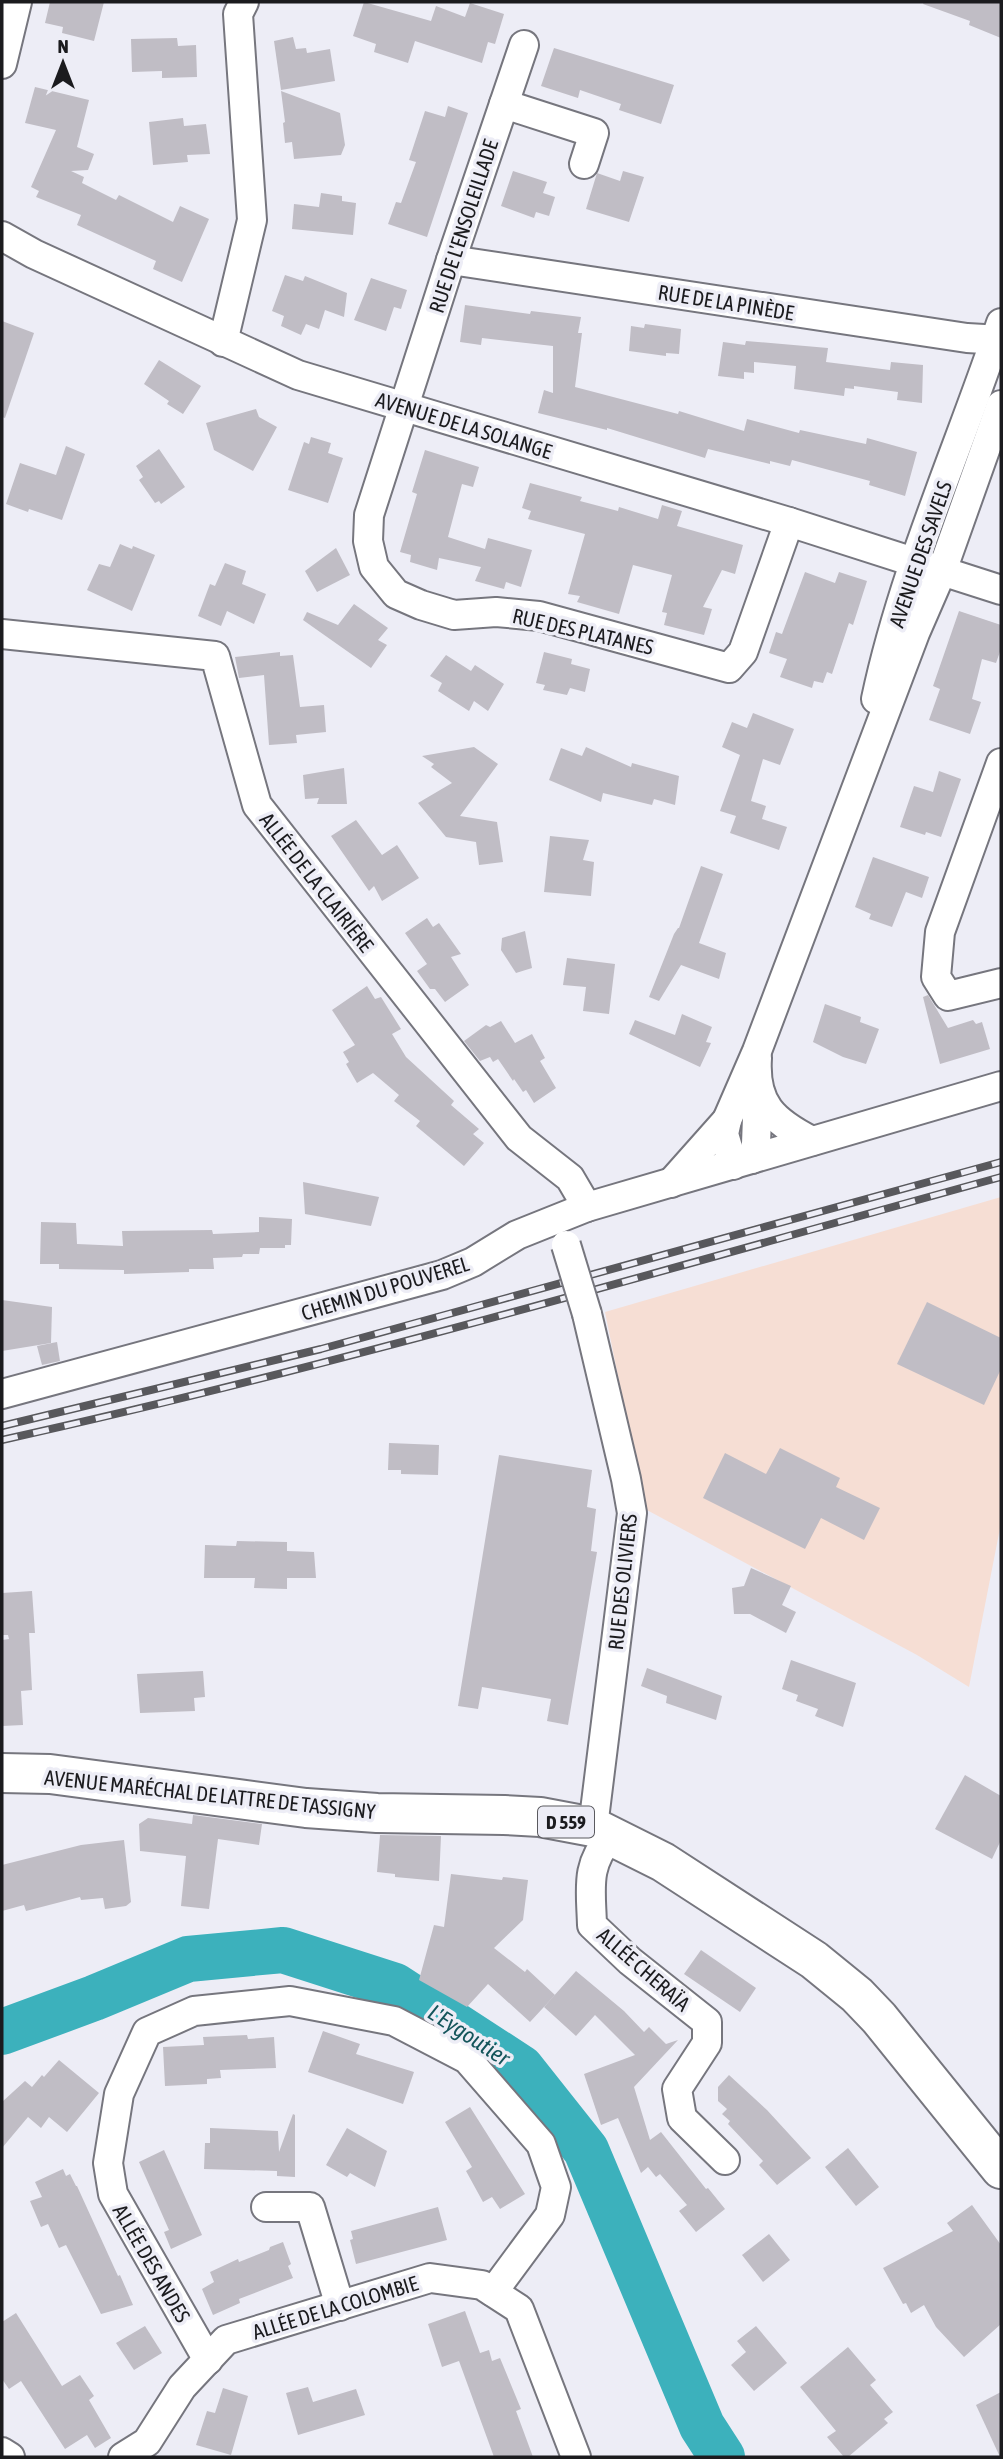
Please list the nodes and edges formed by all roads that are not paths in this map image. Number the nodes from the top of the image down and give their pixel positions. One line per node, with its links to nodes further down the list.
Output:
1 (17, 2): 4 (street)
2 (244, 2): 10 (street)
3 (524, 45): 5 (street, RUE DE L'ENSOLEILLADE)
4 (2, 64)
5 (504, 104): 6 (street); 8 (street, RUE DE L'ENSOLEILLADE)
6 (584, 164)
7 (2, 236): 10 (street, AVENUE DE LA SOLANGE)
8 (451, 260): 9 (street, RUE DE LA PINÈDE); 12 (street, RUE DE L'ENSOLEILLADE)
9 (999, 334): 14 (street, AVENUE DES SAVELS)
10 (223, 342): 12 (street, AVENUE DE LA SOLANGE)
11 (1001, 405): 14 (street, AVENUE DES SAVELS)
12 (404, 407): 13 (street, AVENUE DE LA SOLANGE); 13 (street, RUE DES PLATANES)
13 (789, 522): 14 (street, AVENUE DE LA SOLANGE)
14 (929, 567): 15 (street, AVENUE DE LA SOLANGE); 19 (street, AVENUE DES SAVELS)
15 (1001, 590)
16 (2, 634): 26 (street, ALLÉE DE LA CLAIRIÈRE)
17 (1001, 763): 18 (street)
18 (1001, 983)
19 (757, 1051): 21 (street, AVENUE DES SAVELS); 22 (street, AVENUE DES SAVELS)
20 (1001, 1086): 23 (street, CHEMIN DU POUVEREL)
21 (758, 1090): 23 (street); 24 (street, AVENUE DES SAVELS)
22 (727, 1120): 24 (street, AVENUE DES SAVELS); 25 (street, AVENUE DES SAVELS)
23 (812, 1142): 24 (street, CHEMIN DU POUVEREL)
24 (742, 1162): 25 (street, CHEMIN DU POUVEREL)
25 (671, 1182): 26 (street, CHEMIN DU POUVEREL)
26 (587, 1206): 27 (street, CHEMIN DU POUVEREL)
27 (562, 1232): 28 (street, CHEMIN DU POUVEREL); 30 (street, RUE DES OLIVIERS, bridge)
28 (2, 1394)
29 (2, 1773): 30 (main road, AVENUE MARÉCHAL DE LATTRE DE TASSIGNY / D 559)
30 (602, 1832): 31 (street, ALLÉE CHERAÏA); 32 (main road, AVENUE MARÉCHAL DE LATTRE DE TASSIGNY / D 559)
31 (725, 2160)
32 (1001, 2169)
33 (265, 2207): 35 (street)
34 (493, 2292): 35 (street, ALLÉE DE LA COLOMBIE); 36 (street, ALLÉE DES ANDES); 40 (street, ALLÉE DE LA COLOMBIE)
35 (340, 2306): 36 (street, ALLÉE DE LA COLOMBIE)
36 (208, 2360): 39 (street, ALLÉE DE LA COLOMBIE)
37 (2, 2452): 38 (street)
38 (10, 2457)
39 (123, 2457)
40 (576, 2457)

